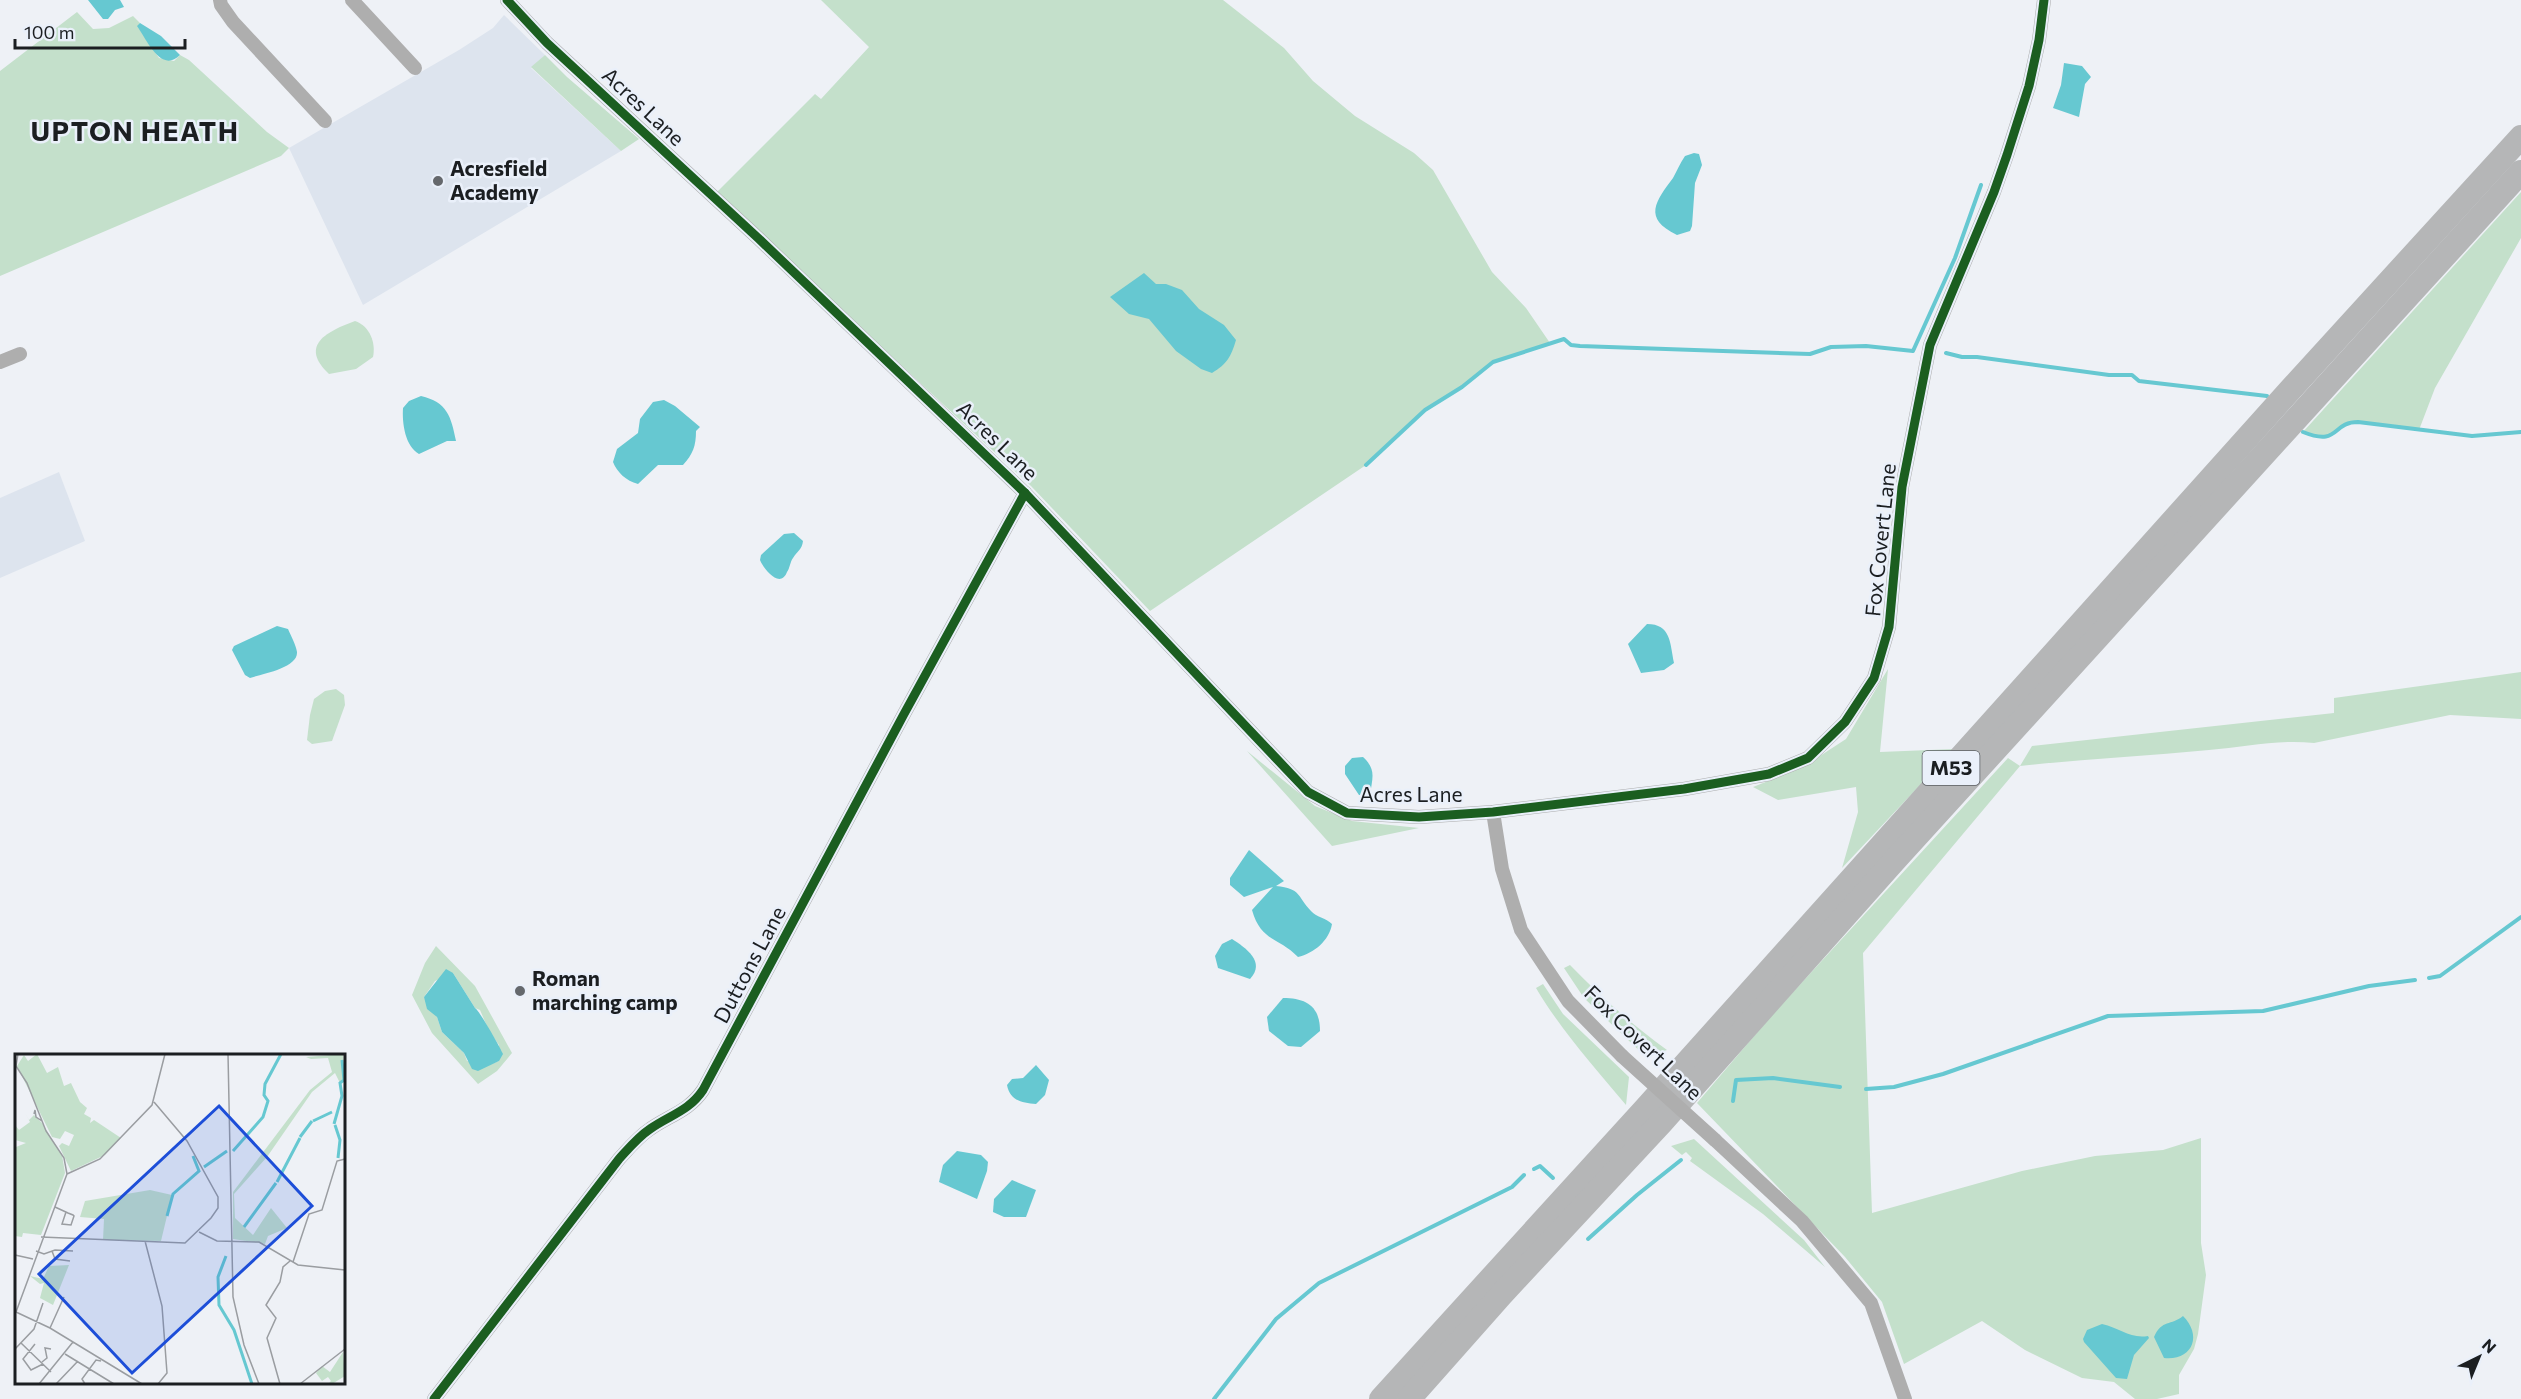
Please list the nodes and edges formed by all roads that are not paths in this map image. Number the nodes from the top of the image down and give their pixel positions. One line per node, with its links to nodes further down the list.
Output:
1 (220, 0): 6 (street)
2 (352, 0): 5 (street)
3 (507, 0): 11 (street, Acres Lane)
4 (2044, 0): 12 (street, Fox Covert Lane)
5 (415, 68)
6 (325, 121)
7 (2521, 137): 14 (highway, M53)
8 (2521, 172): 15 (highway, M53)
9 (20, 354): 10 (street)
10 (0, 362)
11 (1025, 493): 12 (street, Acres Lane); 13 (street, Duttons Lane)
12 (1493, 812): 16 (street, Fox Covert Lane, bridge)
13 (435, 1399)
14 (1381, 1399)
15 (1409, 1399)
16 (1905, 1399)

